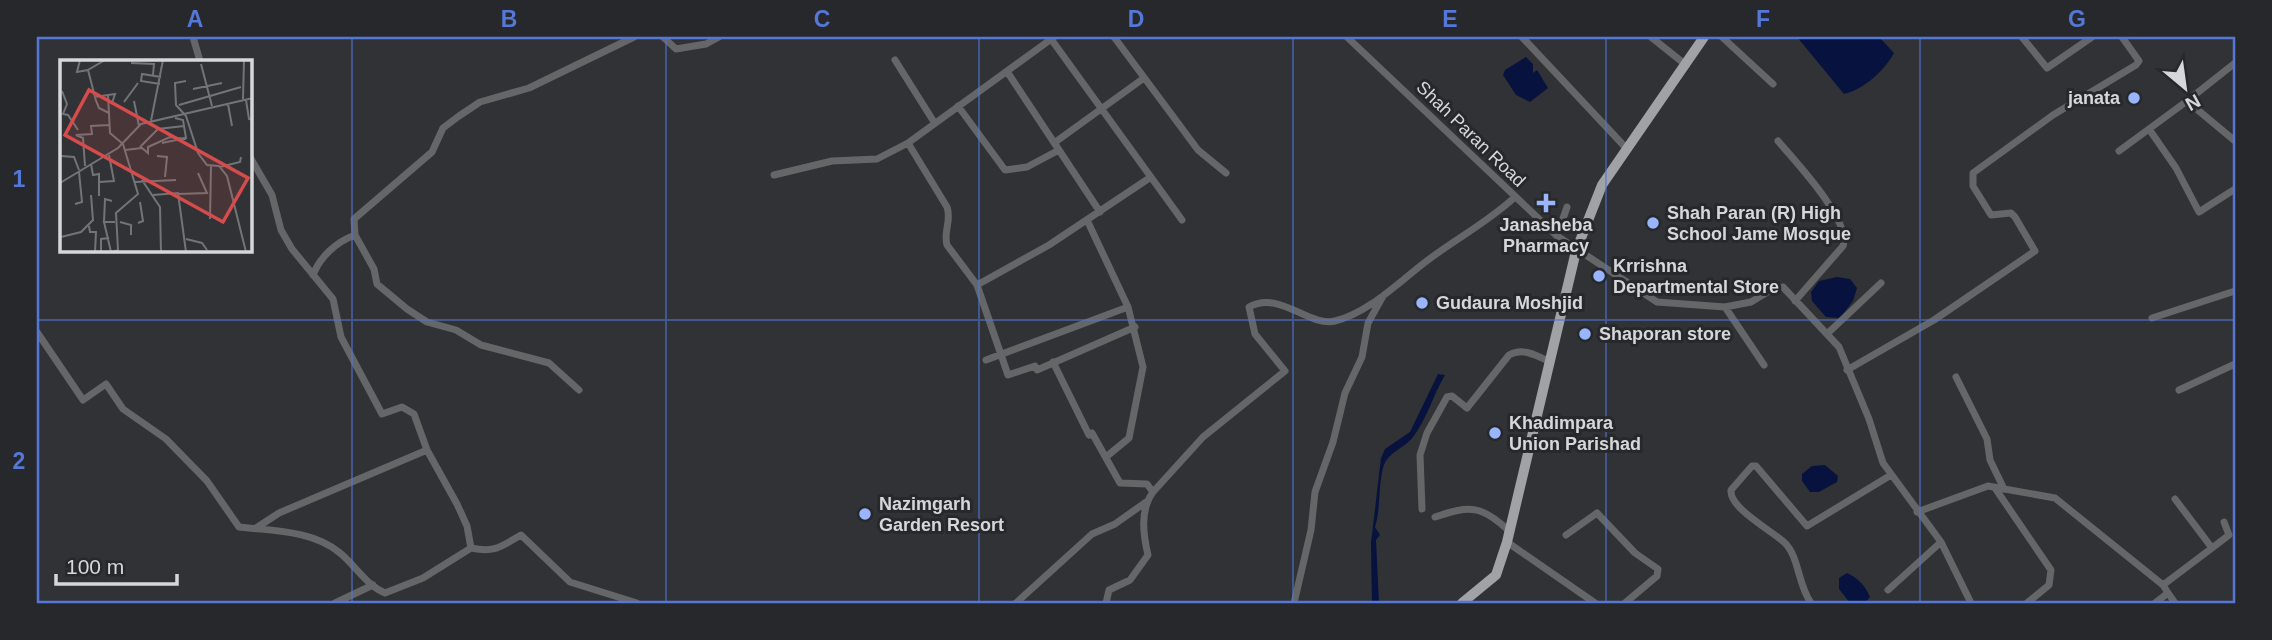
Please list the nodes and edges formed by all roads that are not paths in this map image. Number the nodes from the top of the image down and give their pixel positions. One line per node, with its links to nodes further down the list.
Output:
1 (193, 37): 15 (street)
2 (634, 37): 43 (street)
3 (663, 37): 4 (street)
4 (719, 37)
5 (1114, 37): 20 (street)
6 (1347, 37): 38 (street, Shah Paran Road)
7 (1522, 37): 31 (street)
8 (1651, 37): 18 (street)
9 (1704, 37): 18 (highway)
10 (1722, 37): 21 (street)
11 (2022, 37): 12 (street)
12 (2092, 37)
13 (2122, 37): 64 (street)
14 (1053, 38): 19 (street); 24 (street)
15 (200, 60)
16 (895, 60): 25 (street)
17 (2235, 62): 22 (street)
18 (1686, 65): 31 (highway)
19 (1008, 73): 23 (street); 30 (street)
20 (1144, 78): 24 (street); 34 (street)
21 (1773, 84)
22 (2187, 101): 26 (street); 28 (street)
23 (958, 106): 25 (street); 30 (street)
24 (1100, 106): 30 (street); 36 (street)
25 (934, 122): 29 (street)
26 (2149, 129): 32 (street); 37 (street)
27 (1778, 141): 51 (street)
28 (2235, 142)
29 (908, 143): 35 (street); 48 (street)
30 (1057, 147): 40 (street)
31 (1627, 149): 45 (highway)
32 (2119, 151)
33 (252, 160): 46 (street)
34 (1226, 173)
35 (774, 175)
36 (1151, 177): 40 (street); 42 (street)
37 (2235, 189)
38 (1515, 197): 44 (street, Shah Paran Road); 50 (street)
39 (1567, 208): 44 (street)
40 (1100, 212): 41 (street)
41 (1087, 220): 48 (street); 52 (street)
42 (1182, 220)
43 (355, 235): 46 (street); 66 (street)
44 (1556, 236): 45 (street, Shah Paran Road)
45 (1576, 251): 53 (street, Shah Paran Road); 61 (highway)
46 (313, 275): 68 (street)
47 (1881, 283): 57 (street)
48 (977, 285): 58 (street)
49 (2235, 291): 54 (street)
50 (1385, 292): 73 (street); 94 (street)
51 (1795, 301): 53 (street, Shah Paran Road); 57 (street)
52 (1128, 307): 55 (street); 58 (street)
53 (1725, 307): 63 (street)
54 (2152, 318)
55 (1135, 327): 60 (street); 69 (street)
56 (37, 332): 80 (street)
57 (1828, 333): 64 (street)
58 (1001, 357): 59 (street); 60 (street)
59 (986, 360)
60 (1053, 362): 69 (street)
61 (1551, 362): 76 (street); 82 (highway)
62 (2235, 364): 67 (street)
63 (1765, 365)
64 (1847, 370): 70 (street)
65 (1956, 377): 72 (street)
66 (579, 390)
67 (2179, 390)
68 (427, 450): 80 (street); 84 (street)
69 (1106, 457): 73 (street)
70 (1891, 475): 77 (street); 98 (street)
71 (1995, 488): 72 (street); 77 (street); 100 (street)
72 (2004, 489): 87 (street)
73 (1153, 492): 75 (street)
74 (2175, 499): 85 (street)
75 (1146, 502): 92 (street); 93 (street)
76 (1422, 509)
77 (1917, 512): 83 (street)
78 (1435, 517): 82 (street)
79 (2224, 522): 85 (street)
80 (255, 529): 86 (street)
81 (1566, 535): 97 (street)
82 (1509, 537): 95 (highway); 96 (street)
83 (1941, 542): 88 (street); 99 (street)
84 (471, 548): 86 (street); 91 (street)
85 (2212, 548): 87 (street)
86 (373, 585): 90 (street)
87 (2164, 585): 89 (street)
88 (1888, 590)
89 (2168, 593): 101 (street); 102 (street)
90 (335, 603)
91 (637, 603)
92 (1016, 603)
93 (1106, 603)
94 (1294, 603)
95 (1462, 603)
96 (1595, 603)
97 (1625, 603)
98 (1811, 603)
99 (1971, 603)
100 (2027, 603)
101 (2155, 603)
102 (2175, 603)

